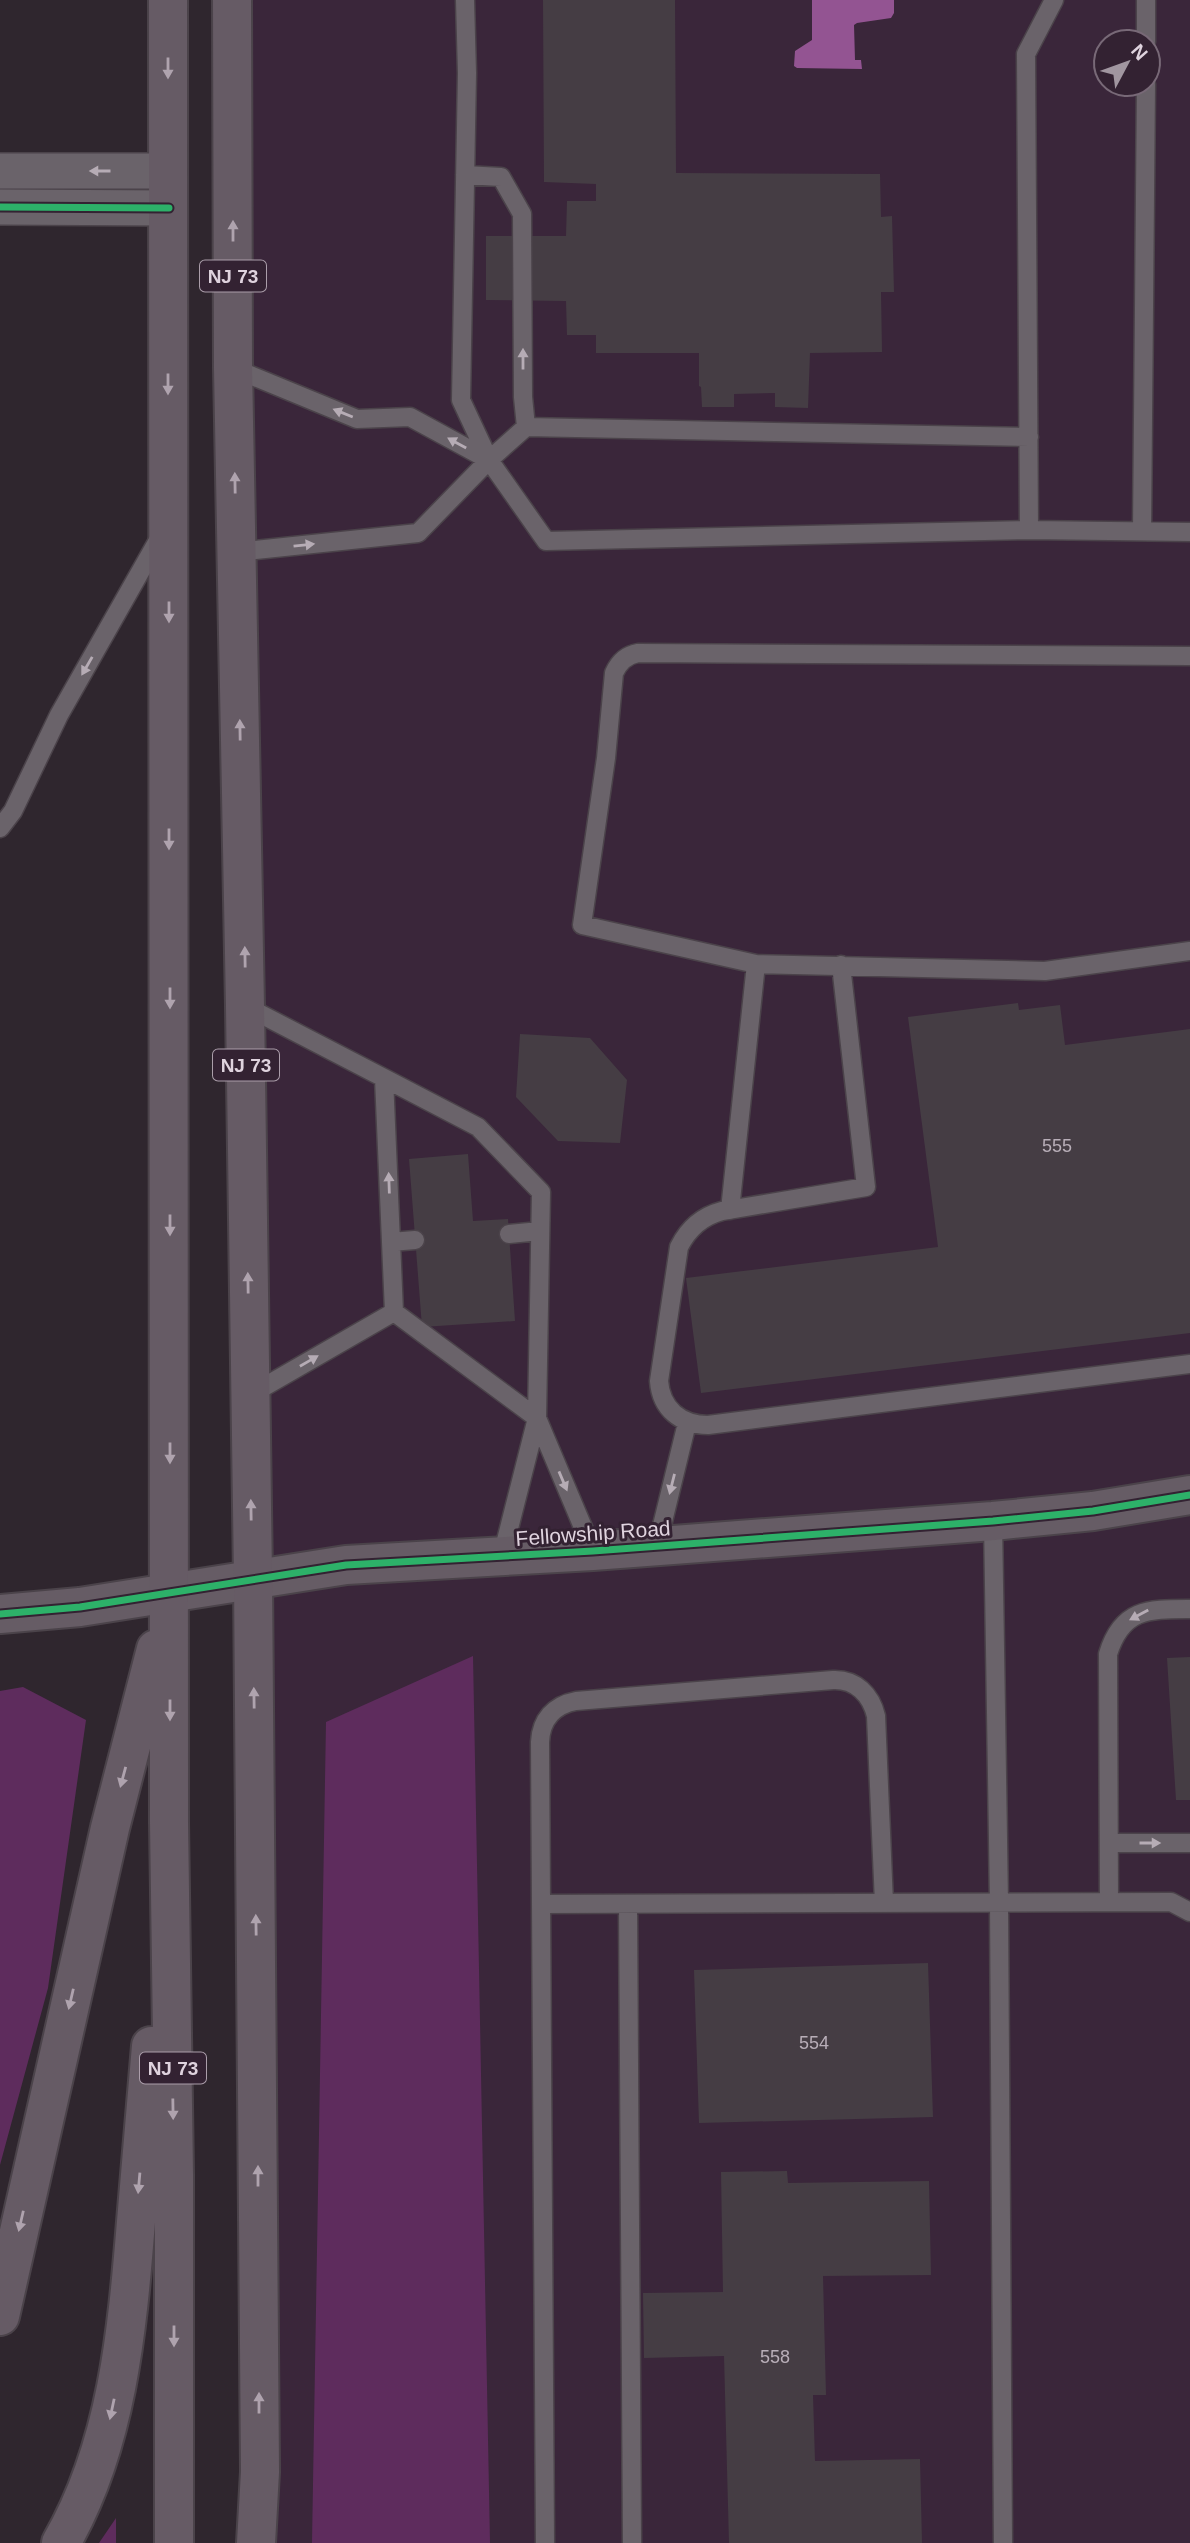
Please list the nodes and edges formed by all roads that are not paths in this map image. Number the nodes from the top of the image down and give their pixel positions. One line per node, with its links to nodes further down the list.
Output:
1 (168, 0): 10 (highway, NJ 73, one-way to 10)
2 (232, 0): 12 (highway, NJ 73, one-way to 2)
3 (465, 0): 9 (lane)
4 (1054, 0): 14 (lane)
5 (1146, 0): 6 (lane)
6 (1146, 28)
7 (1146, 98): 18 (lane)
8 (0, 170): 10 (street, one-way to 8)
9 (465, 175): 13 (lane, one-way to 9); 15 (lane)
10 (169, 189): 11 (street); 16 (highway, NJ 73, one-way to 16)
11 (0, 207)
12 (233, 368): 15 (lane, one-way to 12); 20 (highway, NJ 73, one-way to 12)
13 (526, 427): 14 (lane); 15 (lane)
14 (1029, 437): 17 (lane)
15 (489, 460): 17 (lane); 20 (lane, one-way to 15)
16 (169, 522): 22 (lane, one-way to 22); 44 (highway, NJ 73, one-way to 44)
17 (1029, 530): 18 (lane)
18 (1142, 531): 19 (lane)
19 (1190, 532)
20 (236, 552): 26 (highway, NJ 73, one-way to 20)
21 (1190, 656): 24 (lane)
22 (0, 828)
23 (1190, 951): 25 (lane)
24 (756, 964): 25 (lane); 28 (lane)
25 (841, 965): 28 (lane)
26 (245, 1006): 27 (lane); 35 (highway, NJ 73, one-way to 26)
27 (384, 1078): 29 (lane); 32 (lane, one-way to 27)
28 (730, 1210): 37 (lane)
29 (540, 1231): 30 (lane); 36 (lane)
30 (509, 1234)
31 (415, 1240): 32 (lane)
32 (391, 1242): 33 (lane)
33 (394, 1312): 35 (lane, one-way to 33); 36 (lane)
34 (1190, 1364): 37 (lane)
35 (250, 1395): 43 (highway, NJ 73, one-way to 35)
36 (537, 1418): 41 (lane, one-way to 41); 42 (lane)
37 (687, 1423): 40 (lane, one-way to 40)
38 (1190, 1495): 39 (street, Fellowship Road)
39 (993, 1521): 40 (street, Fellowship Road); 52 (lane)
40 (657, 1546): 41 (street, Fellowship Road)
41 (593, 1551): 42 (street, Fellowship Road)
42 (502, 1556): 43 (street, Fellowship Road)
43 (253, 1578): 44 (street, Fellowship Road); 57 (highway, NJ 73, one-way to 43)
44 (170, 1592): 46 (street, Fellowship Road); 47 (highway, NJ 73, one-way to 47); 56 (highway, one-way to 56)
45 (1190, 1609): 48 (lane, one-way to 48)
46 (0, 1614)
47 (169, 1822): 58 (highway, one-way to 58); 59 (highway, NJ 73, one-way to 59)
48 (1109, 1843): 49 (lane, one-way to 49); 50 (lane)
49 (1190, 1843)
50 (1109, 1902): 52 (lane); 55 (lane)
51 (884, 1903): 52 (lane); 53 (lane); 54 (lane)
52 (999, 1903): 64 (lane)
53 (541, 1904): 54 (lane); 62 (lane)
54 (628, 1904): 63 (lane)
55 (1190, 1912)
56 (0, 2316)
57 (260, 2472): 60 (highway, NJ 73); 61 (highway)
58 (61, 2543)
59 (174, 2543)
60 (256, 2543)
61 (264, 2543)
62 (545, 2543)
63 (632, 2543)
64 (1003, 2543)

